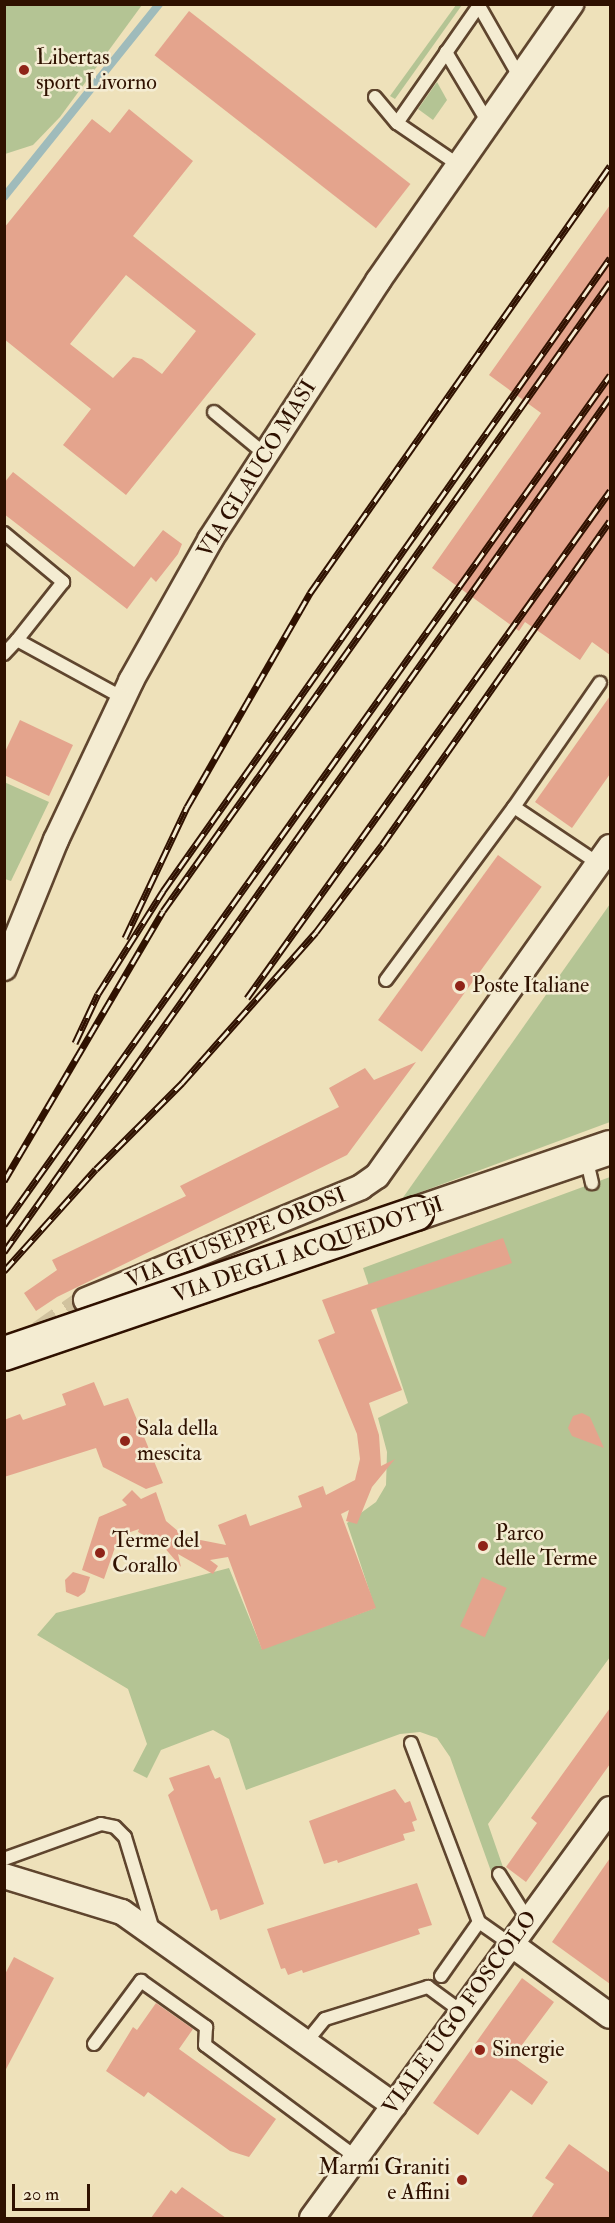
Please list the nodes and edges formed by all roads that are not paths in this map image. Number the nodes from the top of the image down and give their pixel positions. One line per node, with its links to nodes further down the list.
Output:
1 (570, 4): 4 (street, VIA GLAUCO MASI)
2 (480, 5): 3 (lane); 4 (lane)
3 (446, 52): 6 (lane); 7 (lane)
4 (520, 78): 7 (street, VIA GLAUCO MASI)
5 (375, 97): 6 (lane)
6 (397, 123): 8 (lane)
7 (489, 124): 8 (street, VIA GLAUCO MASI)
8 (460, 166): 10 (street, VIA GLAUCO MASI)
9 (214, 412): 10 (lane)
10 (265, 454): 15 (street, VIA GLAUCO MASI)
11 (4, 534): 12 (lane)
12 (17, 640): 13 (lane); 15 (lane)
13 (4, 654)
14 (600, 683): 16 (lane)
15 (123, 698): 18 (street, VIA GLAUCO MASI)
16 (514, 807): 17 (lane); 19 (lane)
17 (605, 856): 21 (street, VIA GIUSEPPE OROSI)
18 (4, 968)
19 (386, 980)
20 (596, 1162): 22 (main road, VIA DEGLI ACQUEDOTTI, bridge)
21 (86, 1300)
22 (4, 1353)
23 (411, 1743): 29 (lane)
24 (610, 1809): 28 (street, VIALE UGO FOSCOLO)
25 (4, 1859): 30 (lane)
26 (499, 1874): 28 (lane)
27 (4, 1876): 30 (street)
28 (528, 1920): 31 (street, VIALE UGO FOSCOLO)
29 (479, 1922): 31 (lane); 32 (lane)
30 (153, 1932): 35 (street)
31 (511, 1944): 33 (street, VIALE UGO FOSCOLO); 34 (street)
32 (441, 1976)
33 (462, 2012): 35 (lane); 37 (street, VIALE UGO FOSCOLO)
34 (610, 2016)
35 (307, 2041): 37 (street)
36 (94, 2044): 38 (lane)
37 (394, 2105): 38 (street, VIALE UGO FOSCOLO)
38 (356, 2157): 39 (street, VIALE UGO FOSCOLO)
39 (312, 2218)

